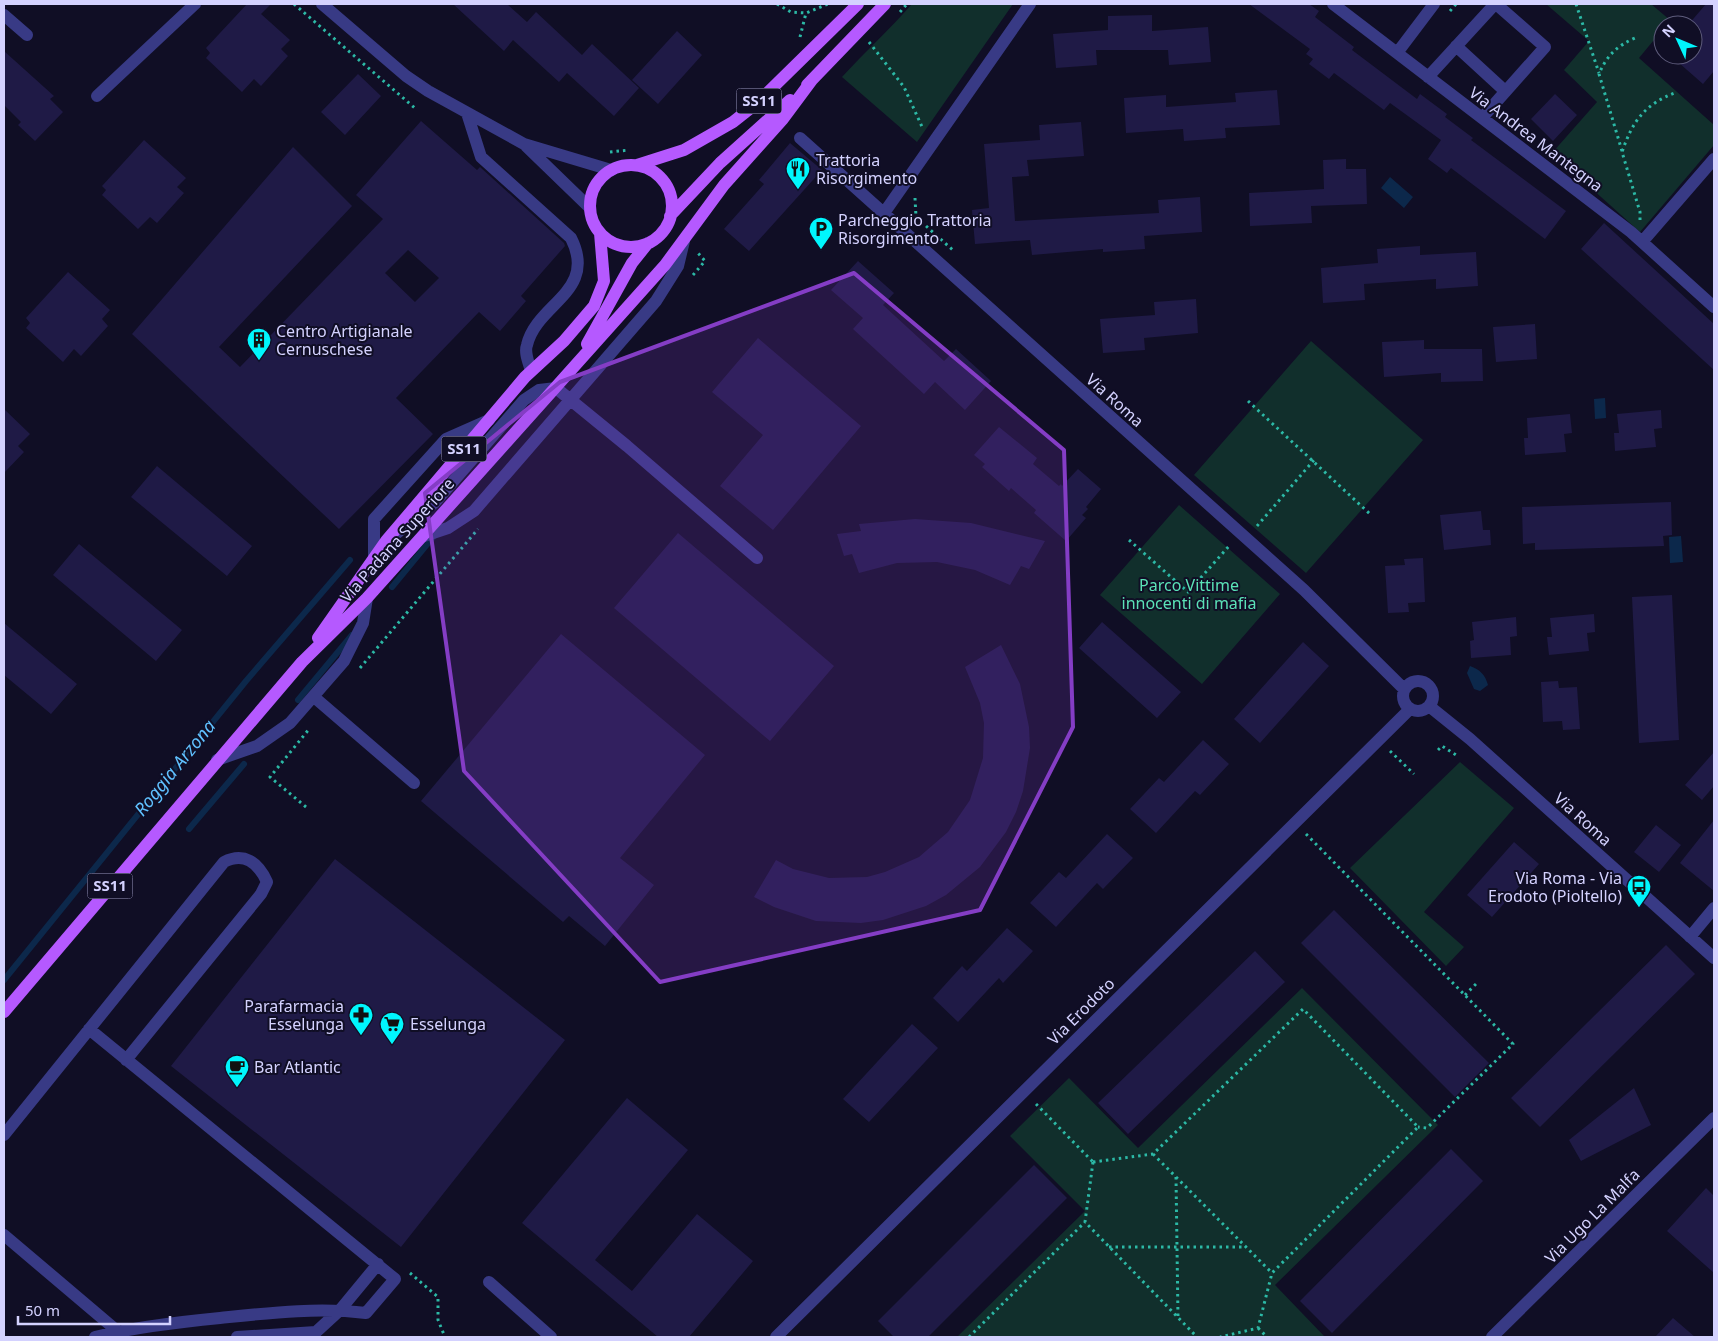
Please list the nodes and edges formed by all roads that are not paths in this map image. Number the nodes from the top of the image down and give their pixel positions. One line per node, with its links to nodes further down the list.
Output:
1 (195, 4): 16 (street)
2 (322, 4): 17 (street)
3 (858, 4): 22 (main road, SS11)
4 (885, 4): 14 (main road, SS11)
5 (1030, 4): 25 (street)
6 (1333, 4): 12 (street, Via Andrea Mantegna)
7 (1434, 4): 12 (street)
8 (1495, 4): 11 (street); 15 (street)
9 (4, 15): 10 (street)
10 (27, 35)
11 (1456, 46): 13 (street); 15 (street)
12 (1397, 53): 13 (street, Via Andrea Mantegna)
13 (1428, 77): 18 (street, Via Andrea Mantegna)
14 (812, 80): 26 (main road, SS11); 29 (main road, SS11)
15 (1505, 91): 18 (street)
16 (98, 96)
17 (467, 113): 20 (street); 33 (street)
18 (1482, 118): 28 (street, Via Andrea Mantegna)
19 (800, 138): 25 (street, Via Roma)
20 (524, 144): 23 (street); 24 (street)
21 (1714, 159): 28 (street)
22 (638, 165): 23 (main road, SS11); 26 (main road)
23 (611, 170): 24 (main road)
24 (589, 207): 27 (main road, Via Padana Superiore / SS11)
25 (884, 213): 43 (street, Via Roma)
26 (670, 216): 30 (main road, SS11)
27 (600, 233): 30 (main road); 33 (main road, Via Padana Superiore / SS11)
28 (1639, 239): 31 (street, Via Andrea Mantegna)
29 (684, 241): 32 (main road, SS11); 35 (street)
30 (648, 243): 32 (main road, SS11)
31 (1714, 306)
32 (573, 368): 34 (main road, SS11)
33 (531, 371): 36 (main road, Via Padana Superiore / SS11)
34 (556, 388): 35 (street); 37 (main road, Via Padana Superiore / SS11); 38 (street, Via Padana Superiore)
35 (571, 399): 37 (street); 40 (street)
36 (489, 420): 38 (main road, Via Padana Superiore / SS11); 39 (street)
37 (424, 536): 41 (main road, Via Padana Superiore / SS11)
38 (386, 542): 39 (main road, Via Padana Superiore / SS11)
39 (374, 557): 42 (main road, Via Padana Superiore / SS11)
40 (757, 558)
41 (368, 598): 42 (main road, Via Padana Superiore / SS11); 44 (street)
42 (302, 662): 47 (main road, SS11)
43 (1404, 689): 45 (street); 46 (street)
44 (314, 697): 47 (street); 48 (street)
45 (1429, 706): 46 (street); 50 (street, Via Roma)
46 (1410, 709): 62 (street, Via Erodoto)
47 (217, 760): 52 (main road, SS11)
48 (414, 783)
49 (1714, 908): 50 (street)
50 (1690, 937): 51 (street, Via Roma)
51 (1714, 958)
52 (4, 1012)
53 (89, 1029): 54 (street); 54 (street); 56 (street)
54 (126, 1060): 58 (street)
55 (1714, 1118): 67 (street, Via Ugo La Malfa)
56 (4, 1135)
57 (4, 1235): 61 (street)
58 (378, 1264): 60 (street); 60 (street)
59 (489, 1282): 65 (street)
60 (340, 1310): 61 (street); 64 (street)
61 (121, 1335): 63 (street)
62 (777, 1336): 66 (street)
63 (94, 1337)
64 (237, 1337)
65 (551, 1337)
66 (764, 1337)
67 (1492, 1337)

